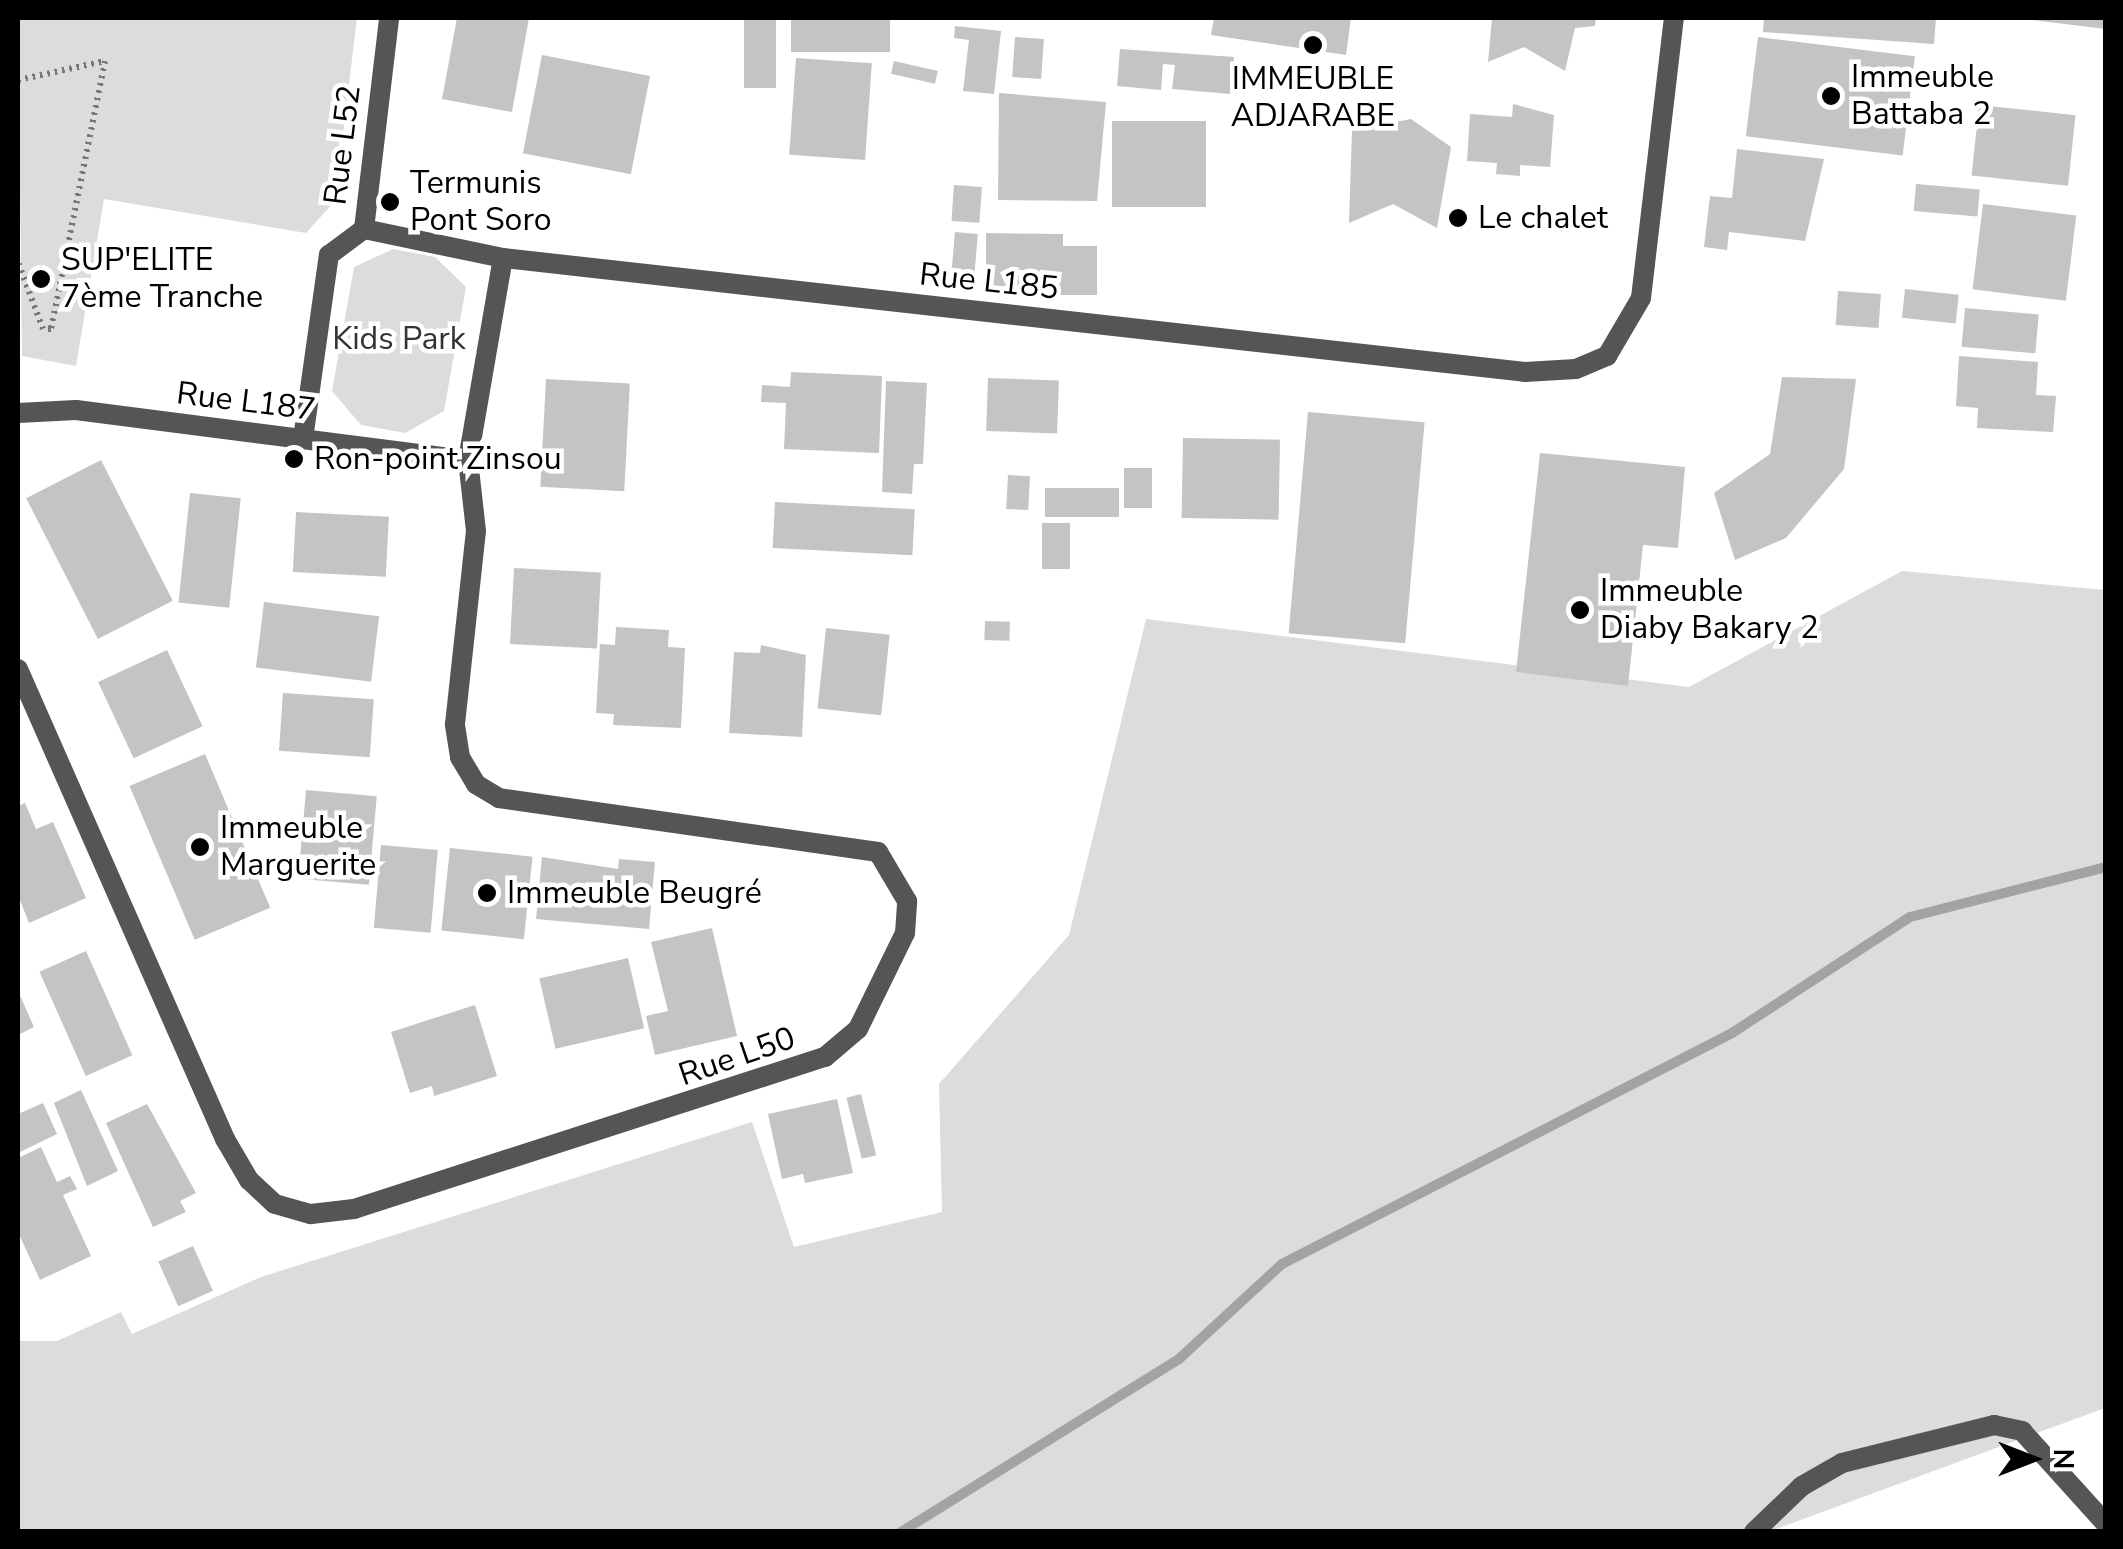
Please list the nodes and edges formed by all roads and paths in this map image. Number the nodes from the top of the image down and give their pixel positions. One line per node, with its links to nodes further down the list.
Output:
1 (389, 18): 4 (street, Rue L52)
2 (1674, 18): 5 (street, Rue L185)
3 (18, 80): 6 (path)
4 (364, 230): 5 (street, Rue L185); 8 (street, Rue L52)
5 (503, 258): 9 (street, Rue L50)
6 (18, 262)
7 (18, 414): 8 (street, Rue L187)
8 (303, 440): 9 (street, Rue L187)
9 (468, 460): 10 (street, Rue L50)
10 (18, 669)
11 (2106, 1524): 12 (street)
12 (1754, 1532)

